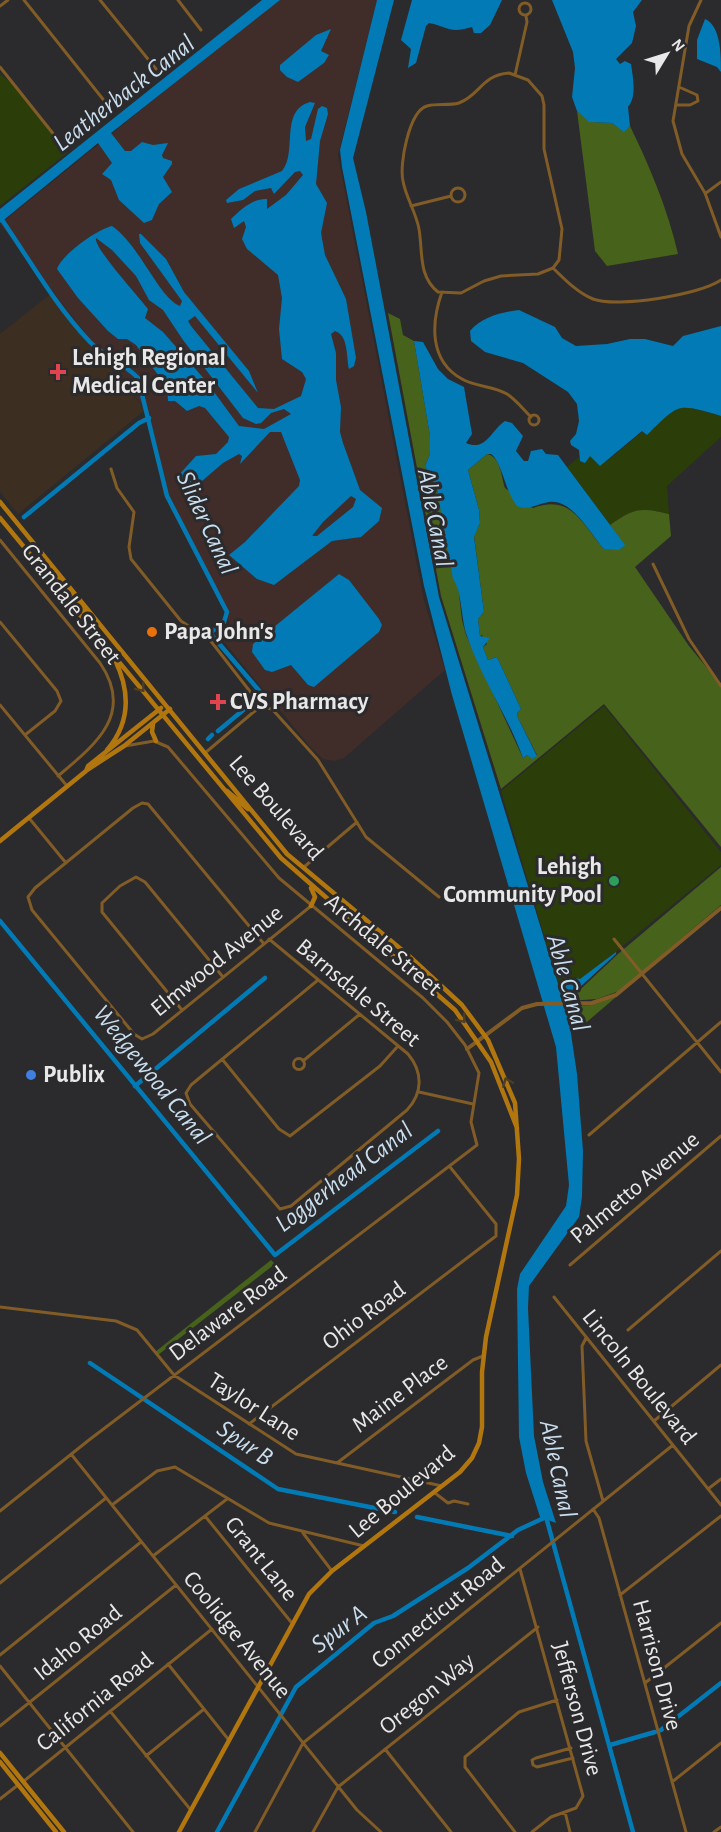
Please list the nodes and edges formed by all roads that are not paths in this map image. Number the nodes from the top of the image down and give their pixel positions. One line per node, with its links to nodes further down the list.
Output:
1 (8, 0): 6 (street)
2 (24, 0): 14 (street)
3 (100, 0): 10 (street)
4 (178, 0): 8 (street)
5 (701, 0): 12 (street)
6 (0, 6)
7 (526, 16): 7 (street); 11 (street)
8 (201, 30)
9 (0, 67): 15 (street)
10 (156, 69)
11 (515, 75): 19 (street); 21 (street)
12 (679, 87): 13 (street); 13 (street)
13 (676, 105): 17 (street)
14 (110, 108)
15 (63, 146)
16 (721, 182): 17 (street)
17 (705, 193): 20 (street)
18 (451, 195): 18 (street); 19 (street)
19 (411, 206): 23 (street)
20 (721, 237)
21 (553, 268): 22 (street); 23 (street)
22 (721, 280)
23 (442, 292): 24 (street)
24 (531, 417)
25 (111, 469): 38 (street)
26 (0, 502): 27 (main road, Lee Boulevard)
27 (7, 510): 28 (street); 33 (main road, Lee Boulevard)
28 (0, 516): 31 (main road, Lee Boulevard)
29 (0, 540): 48 (street, Grandale Street)
30 (653, 564): 35 (street)
31 (48, 576): 33 (main road); 34 (main road, Lee Boulevard)
32 (0, 622): 42 (street)
33 (99, 622): 37 (main road, Lee Boulevard)
34 (104, 643): 39 (main road, Lee Boulevard, one-way to 39); 46 (main road)
35 (721, 686)
36 (0, 705): 42 (street)
37 (168, 707): 39 (main road); 40 (main road); 45 (main road, Lee Boulevard)
38 (262, 707): 45 (street); 53 (street)
39 (159, 710): 40 (main road, Lee Boulevard); 46 (main road)
40 (163, 715): 41 (main road); 50 (main road, Lee Boulevard)
41 (153, 723): 43 (main road); 44 (main road)
42 (25, 735): 48 (street)
43 (156, 741): 44 (street); 61 (street, Archdale Street)
44 (124, 746): 47 (main road)
45 (204, 753): 51 (main road, Lee Boulevard)
46 (100, 758): 47 (main road)
47 (87, 770): 49 (main road)
48 (58, 776): 49 (street)
49 (68, 788): 52 (main road)
50 (225, 790): 51 (main road); 57 (main road, Lee Boulevard)
51 (249, 809): 56 (main road, Lee Boulevard)
52 (29, 818): 54 (main road); 55 (street)
53 (357, 822): 56 (street); 59 (street)
54 (0, 841)
55 (66, 863): 67 (street, Barnsdale Street); 71 (street, Elmwood Avenue)
56 (302, 869): 57 (main road); 64 (main road, Lee Boulevard)
57 (297, 874): 58 (main road, Lee Boulevard)
58 (308, 884): 60 (main road, Lee Boulevard); 61 (main road)
59 (439, 897)
60 (328, 900): 61 (main road); 63 (main road, Lee Boulevard)
61 (310, 906): 65 (street, Elmwood Avenue); 78 (street, Archdale Street)
62 (721, 908): 68 (street)
63 (343, 912): 64 (main road); 75 (main road, Lee Boulevard, one-way to 75)
64 (379, 931): 74 (main road, Lee Boulevard)
65 (269, 939): 67 (street, Elmwood Avenue); 70 (street, Barnsdale Street)
66 (614, 939): 68 (street)
67 (264, 944): 69 (street, Elmwood Avenue)
68 (643, 975): 74 (street); 76 (street)
69 (223, 977): 71 (street, Elmwood Avenue); 71 (street)
70 (318, 980): 72 (street, Barnsdale Street); 79 (street)
71 (182, 1010)
72 (360, 1014): 77 (street, Barnsdale Street); 80 (street)
73 (721, 1022): 76 (street)
74 (486, 1037): 75 (street); 84 (main road, Lee Boulevard, one-way to 74)
75 (479, 1041): 78 (street); 84 (main road, Lee Boulevard)
76 (697, 1042): 81 (street); 85 (street)
77 (399, 1046): 79 (street); 82 (street, Barnsdale Street)
78 (466, 1049): 83 (street, Archdale Street)
79 (222, 1059): 82 (street)
80 (303, 1060)
81 (721, 1072)
82 (419, 1092): 83 (street)
83 (474, 1105): 87 (street, Archdale Street)
84 (518, 1130): 95 (main road, Lee Boulevard)
85 (589, 1135)
86 (721, 1136): 90 (street, Palmetto Avenue)
87 (477, 1145): 88 (street, Delaware Road)
88 (450, 1167): 97 (street, Delaware Road); 99 (street, Ohio Road)
89 (721, 1251): 93 (street)
90 (570, 1265)
91 (554, 1298): 94 (street, Lincoln Boulevard)
92 (0, 1307): 97 (street, Taylor Lane)
93 (628, 1330)
94 (586, 1337): 98 (street, Lincoln Boulevard); 109 (street)
95 (484, 1355): 102 (street, Maine Place); 104 (main road, Lee Boulevard)
96 (721, 1365): 98 (street)
97 (174, 1375): 99 (street, Taylor Lane); 101 (street, Delaware Road)
98 (654, 1421): 100 (street, Lincoln Boulevard)
99 (249, 1424): 102 (street, Taylor Lane)
100 (673, 1445): 105 (street, Lincoln Boulevard); 109 (street, Connecticut Road)
101 (71, 1454): 107 (street, Coolidge Avenue); 114 (street, Delaware Road)
102 (337, 1463): 104 (street, Taylor Lane)
103 (721, 1479): 105 (street)
104 (443, 1486): 106 (main road, Lee Boulevard)
105 (708, 1489): 112 (street, Lincoln Boulevard)
106 (435, 1493): 110 (street); 119 (main road, Lee Boulevard)
107 (106, 1498): 111 (street, Coolidge Avenue); 123 (street)
108 (227, 1499): 111 (street); 115 (street); 117 (street)
109 (603, 1501): 113 (street, Connecticut Road)
110 (468, 1504)
111 (112, 1505): 118 (street, Coolidge Avenue)
112 (721, 1505)
113 (593, 1509): 121 (street, Connecticut Road); 125 (street, Harrison Drive)
114 (0, 1511)
115 (205, 1516): 120 (street); 126 (street, Grant Lane)
116 (721, 1516): 125 (street)
117 (302, 1532): 119 (street); 122 (street)
118 (141, 1542): 120 (street, Coolidge Avenue); 130 (street)
119 (365, 1546): 122 (main road, Lee Boulevard)
120 (153, 1556): 124 (street, Coolidge Avenue)
121 (520, 1568): 128 (street, Jefferson Drive); 141 (street, Connecticut Road)
122 (332, 1571): 126 (main road, Lee Boulevard)
123 (0, 1583)
124 (176, 1585): 129 (street, Coolidge Avenue); 136 (street, Idaho Road)
125 (620, 1595): 133 (street, Harrison Drive)
126 (291, 1622): 134 (main road, Lee Boulevard)
127 (721, 1623): 133 (street)
128 (538, 1627): 135 (street, Jefferson Drive); 145 (street, Oregon Way)
129 (212, 1629): 131 (street, California Road); 134 (street, Coolidge Avenue)
130 (0, 1655)
131 (168, 1664): 137 (street); 138 (street, California Road)
132 (0, 1666): 136 (street)
133 (645, 1683): 150 (street, Harrison Drive)
134 (257, 1686): 140 (main road, Lee Boulevard); 141 (street, Coolidge Avenue)
135 (557, 1700): 144 (street, Jefferson Drive); 165 (street)
136 (29, 1703): 139 (street, Idaho Road); 143 (street)
137 (204, 1709): 140 (street); 147 (street)
138 (110, 1711): 143 (street, California Road); 147 (street)
139 (0, 1726)
140 (228, 1739): 154 (main road, Lee Boulevard)
141 (303, 1743): 152 (street, Coolidge Avenue); 161 (street, Connecticut Road)
142 (721, 1743): 150 (street)
143 (65, 1747): 151 (street, California Road); 159 (street)
144 (571, 1748): 148 (street, Jefferson Drive); 148 (street)
145 (385, 1749): 152 (street, Oregon Way); 164 (street)
146 (0, 1753): 151 (main road)
147 (146, 1755): 154 (street)
148 (573, 1758): 155 (street, Jefferson Drive)
149 (0, 1762): 151 (main road)
150 (672, 1782): 168 (street, Harrison Drive)
151 (21, 1783): 153 (street, California Road); 157 (main road); 158 (main road)
152 (338, 1787): 162 (street); 163 (street, Coolidge Avenue)
153 (0, 1799)
154 (190, 1810): 160 (main road, Lee Boulevard)
155 (565, 1812): 166 (street, Jefferson Drive); 167 (street)
156 (721, 1827): 169 (street)
157 (56, 1832)
158 (64, 1832)
159 (133, 1832)
160 (179, 1832)
161 (255, 1832)
162 (313, 1832)
163 (381, 1832)
164 (451, 1832)
165 (515, 1832)
166 (532, 1832)
167 (570, 1832)
168 (686, 1832)
169 (714, 1832)

